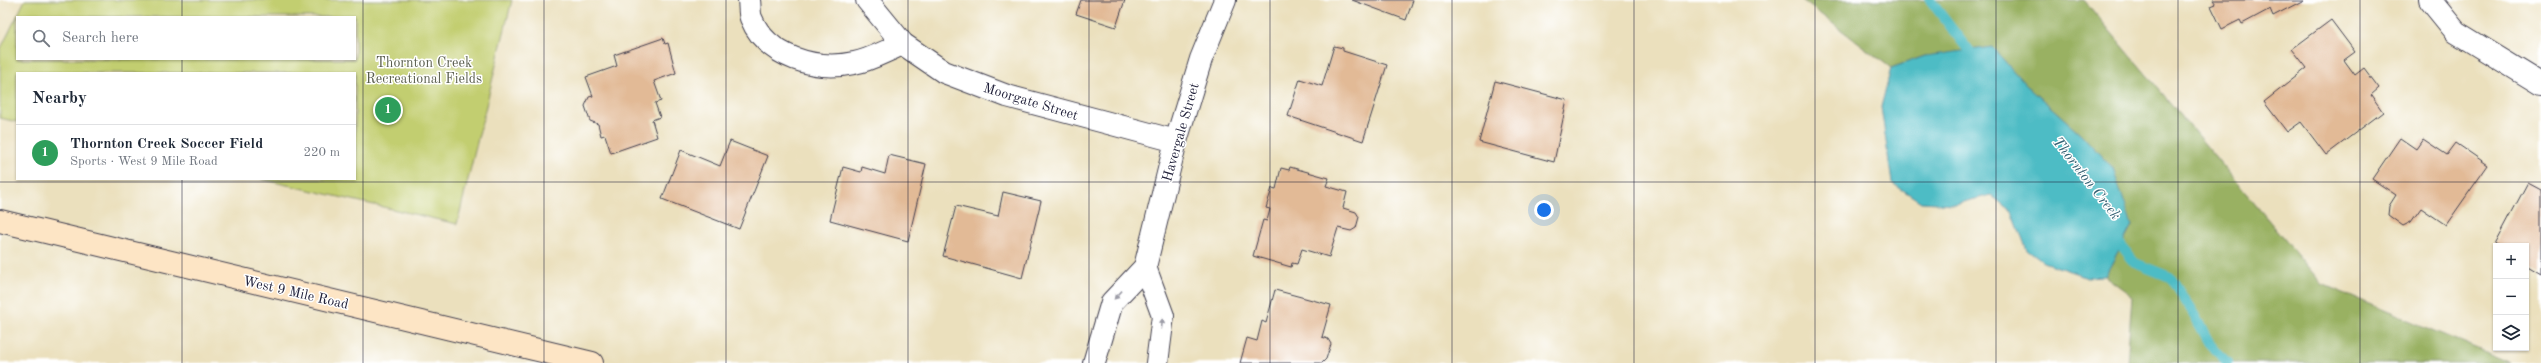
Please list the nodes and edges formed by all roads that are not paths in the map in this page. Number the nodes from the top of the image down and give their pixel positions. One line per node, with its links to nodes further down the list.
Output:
1 (749, 0): 5 (street)
2 (867, 0): 5 (street, Moorgate Street)
3 (1225, 0): 7 (street, Havergale Street)
4 (2430, 0): 6 (street)
5 (903, 44): 7 (street, Moorgate Street)
6 (2541, 84)
7 (1176, 141): 9 (street, Havergale Street)
8 (0, 221): 10 (street, West 9 Mile Road)
9 (1145, 267): 11 (street, Havergale Street, one-way to 11); 12 (street, one-way to 9)
10 (592, 363)
11 (1094, 363)
12 (1157, 363)

